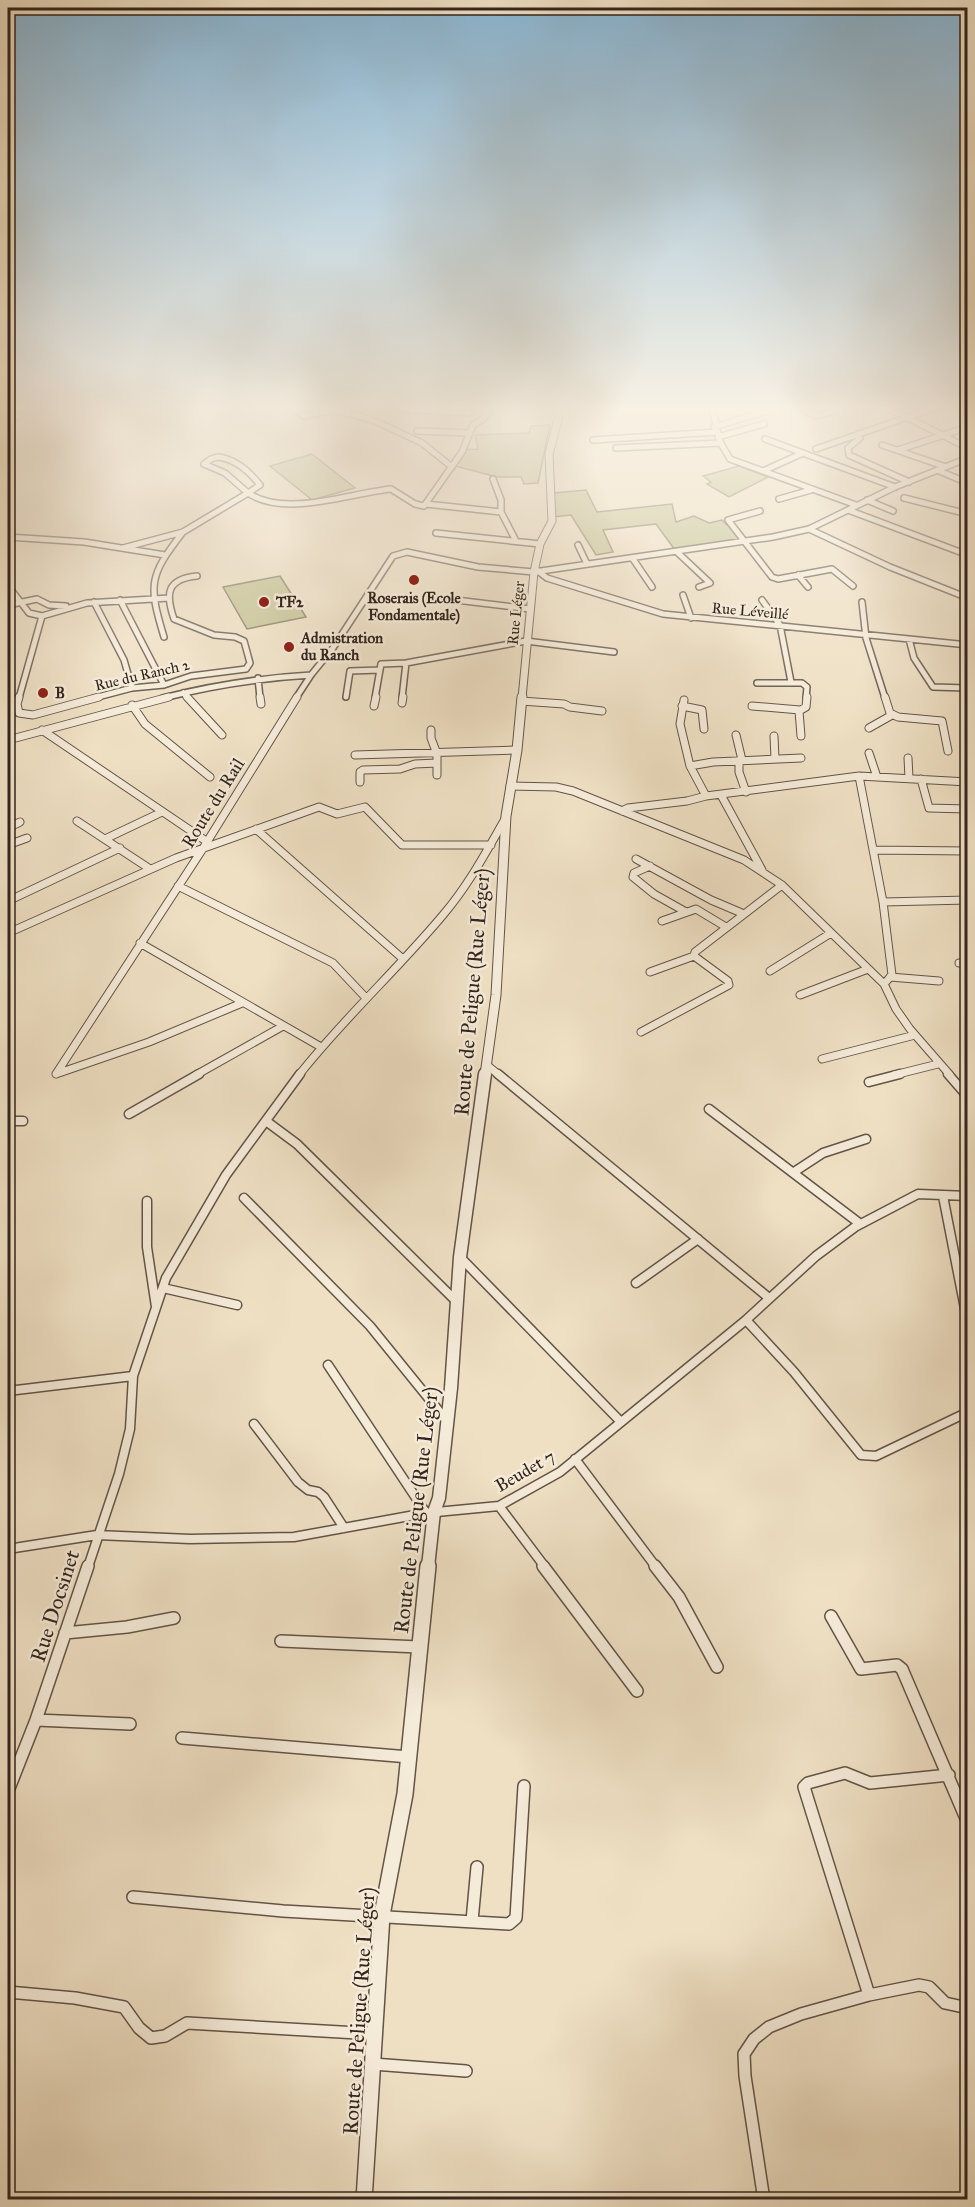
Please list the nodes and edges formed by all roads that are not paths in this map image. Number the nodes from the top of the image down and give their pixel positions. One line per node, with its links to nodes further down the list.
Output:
1 (219, 511): 9 (street)
2 (490, 511): 7 (street)
3 (552, 511): 16 (street, Rue Léger)
4 (760, 511): 14 (street)
5 (846, 511): 8 (street)
6 (851, 511): 21 (street)
7 (501, 512): 13 (street)
8 (808, 529): 14 (street); 35 (street)
9 (183, 532): 18 (street); 20 (street)
10 (436, 533): 13 (street)
11 (8, 537): 12 (street)
12 (27, 538): 15 (street); 18 (street)
13 (516, 541): 16 (street)
14 (742, 541): 19 (street); 26 (street)
15 (8, 543)
16 (540, 544): 24 (street, Rue Léger)
17 (578, 545): 23 (street)
18 (123, 548): 20 (street)
19 (677, 552): 22 (street); 29 (street)
20 (165, 555): 37 (street)
21 (968, 555)
22 (633, 559): 23 (street); 28 (street)
23 (587, 564): 24 (street)
24 (536, 572): 45 (street, Rue Léger); 47 (street, Rue Léveillé); 59 (street, Route du Rail)
25 (197, 576): 34 (street)
26 (798, 576): 27 (street); 30 (street)
27 (853, 586)
28 (652, 587)
29 (699, 587)
30 (808, 587)
31 (10, 591): 36 (street); 40 (street)
32 (683, 595): 47 (street)
33 (431, 597): 45 (street)
34 (169, 598): 37 (street); 63 (street, Rue du Ranch 2)
35 (968, 598)
36 (37, 599): 40 (street); 44 (street)
37 (153, 599): 38 (street); 52 (street)
38 (120, 600): 41 (street); 63 (street)
39 (762, 600): 49 (street)
40 (20, 602): 43 (street); 46 (street)
41 (94, 602): 44 (street); 64 (street)
42 (862, 602): 51 (street)
43 (8, 605)
44 (76, 606): 46 (street)
45 (530, 609): 54 (street, Rue Léger)
46 (42, 616): 64 (street, Rue du Ranch 2)
47 (691, 618): 49 (street, Rue Léveillé)
48 (11, 624): 50 (street)
49 (780, 625): 51 (street, Rue Léveillé); 61 (street)
50 (8, 632)
51 (866, 634): 53 (street, Rue Léveillé); 76 (street)
52 (164, 637)
53 (909, 639): 55 (street, Rue Léveillé); 65 (street)
54 (526, 641): 56 (street); 57 (street); 68 (street, Rue Léger)
55 (968, 645)
56 (614, 652)
57 (406, 663): 58 (street); 69 (street)
58 (380, 670): 67 (street); 72 (street)
59 (311, 675): 60 (street); 119 (street, Route du Rail)
60 (258, 678): 66 (street); 70 (street)
61 (791, 682): 62 (street); 74 (street)
62 (757, 683)
63 (164, 685): 64 (street, Rue du Ranch 2)
64 (132, 688)
65 (968, 688)
66 (183, 693): 71 (street); 81 (street)
67 (346, 697)
68 (521, 701): 75 (street); 86 (street, Rue Léger)
69 (402, 703)
70 (261, 704)
71 (132, 705): 79 (street); 99 (street)
72 (374, 706)
73 (752, 706): 74 (street)
74 (800, 710): 84 (street)
75 (602, 711)
76 (892, 715): 77 (street); 87 (street)
77 (869, 728)
78 (704, 729): 96 (street)
79 (42, 730): 85 (street); 111 (street)
80 (431, 730): 89 (street)
81 (222, 735)
82 (736, 735): 94 (street)
83 (774, 736): 93 (street)
84 (801, 736)
85 (8, 740)
86 (517, 750): 89 (street); 105 (street, Rue Léger)
87 (948, 751)
88 (869, 753): 100 (street)
89 (437, 754): 90 (street); 95 (street)
90 (355, 755)
91 (801, 758): 93 (street)
92 (908, 758): 101 (street)
93 (775, 759): 94 (street)
94 (742, 760): 96 (street); 106 (street)
95 (437, 764): 97 (street); 103 (street)
96 (690, 766): 108 (street)
97 (437, 775)
98 (859, 776): 100 (street); 106 (street); 124 (street)
99 (210, 777)
100 (876, 777): 101 (street)
101 (909, 778): 102 (street)
102 (921, 779): 104 (street); 109 (street)
103 (360, 782)
104 (968, 782)
105 (510, 786): 110 (street); 112 (street, Rue Léger)
106 (746, 792): 107 (street)
107 (722, 795): 108 (street); 129 (street)
108 (706, 796): 110 (street)
109 (968, 809)
110 (622, 811): 129 (street)
111 (162, 812): 118 (street); 119 (street)
112 (507, 820): 121 (street, Rue Docsinet); 161 (street, Route de Peligue (Rue Léger))
113 (77, 821): 118 (street)
114 (20, 822): 115 (street)
115 (8, 828)
116 (256, 829): 121 (street); 123 (street); 143 (street)
117 (27, 837): 120 (street)
118 (105, 839): 122 (street)
119 (206, 841): 123 (street, Route du Rail)
120 (8, 845)
121 (491, 845): 143 (street, Rue Docsinet)
122 (120, 848): 128 (street); 133 (street)
123 (202, 850): 128 (street); 131 (street, Route du Rail)
124 (873, 850): 125 (street); 134 (street)
125 (968, 851)
126 (636, 858): 127 (street)
127 (650, 866): 135 (street); 136 (street)
128 (150, 869): 139 (street)
129 (762, 870): 130 (street)
130 (782, 885): 136 (street); 140 (street)
131 (178, 886): 141 (street, Route du Rail); 153 (street)
132 (968, 900): 134 (street)
133 (8, 901)
134 (883, 902): 149 (street)
135 (686, 912): 137 (street); 138 (street)
136 (744, 914): 138 (street)
137 (662, 921)
138 (726, 927): 142 (street)
139 (8, 933)
140 (831, 933): 146 (street); 147 (street)
141 (140, 943): 154 (street); 154 (street, Route du Rail)
142 (694, 956): 148 (street); 156 (street)
143 (403, 959): 153 (street, Rue Docsinet)
144 (959, 963): 145 (street)
145 (968, 963)
146 (868, 969): 151 (street); 152 (street)
147 (770, 971)
148 (650, 972)
149 (890, 977): 150 (street); 151 (street)
150 (939, 981)
151 (884, 984): 157 (street)
152 (800, 994)
153 (366, 998): 158 (street, Rue Docsinet)
154 (242, 1003): 155 (street)
155 (283, 1026): 158 (street); 165 (street)
156 (641, 1032)
157 (915, 1035): 159 (street); 160 (street)
158 (321, 1047): 168 (street, Rue Docsinet)
159 (822, 1059)
160 (939, 1064): 162 (street); 163 (street)
161 (488, 1066): 176 (street); 177 (street, Route de Peligue (Rue Léger))
162 (869, 1082)
163 (968, 1097)
164 (709, 1109): 170 (street)
165 (129, 1114)
166 (8, 1121): 167 (street)
167 (23, 1121)
168 (266, 1121): 179 (street, Rue Docsinet); 181 (street)
169 (866, 1139): 170 (street)
170 (794, 1172): 175 (street)
171 (943, 1196): 172 (street, Beudet 7); 175 (street, Beudet 7); 185 (street)
172 (968, 1196)
173 (244, 1198): 190 (street)
174 (147, 1201): 183 (street)
175 (859, 1223): 180 (street, Beudet 7)
176 (698, 1239): 178 (street); 180 (street)
177 (460, 1257): 181 (street, Route de Peligue (Rue Léger)); 191 (street)
178 (636, 1283)
179 (163, 1288): 182 (street); 183 (street, Rue Docsinet)
180 (769, 1298): 184 (street, Beudet 7)
181 (459, 1304): 190 (street, Route de Peligue (Rue Léger))
182 (237, 1305)
183 (157, 1308): 187 (street, Rue Docsinet)
184 (746, 1320): 189 (street); 191 (street, Beudet 7)
185 (968, 1324)
186 (328, 1365): 195 (street)
187 (133, 1376): 188 (street); 197 (street, Rue Docsinet)
188 (8, 1391)
189 (968, 1412)
190 (448, 1422): 195 (street, Route de Peligue (Rue Léger))
191 (620, 1422): 193 (street, Beudet 7)
192 (254, 1424): 196 (street)
193 (575, 1459): 194 (street, Beudet 7); 204 (street)
194 (499, 1506): 195 (street, Beudet 7); 205 (street)
195 (430, 1512): 196 (street, Beudet 7); 203 (street, Route de Peligue (Rue Léger))
196 (344, 1528): 197 (street, Beudet 7)
197 (97, 1535): 198 (street, Beudet 7); 201 (street, Rue Docsinet)
198 (8, 1548)
199 (831, 1616): 210 (street)
200 (174, 1618): 201 (street)
201 (65, 1633): 206 (street, Rue Docsinet)
202 (281, 1641): 203 (street)
203 (419, 1647): 209 (street, Route de Peligue (Rue Léger))
204 (717, 1667)
205 (637, 1691)
206 (36, 1720): 207 (street); 211 (street, Rue Docsinet)
207 (130, 1724)
208 (182, 1738): 209 (street)
209 (409, 1757): 216 (street, Route de Peligue (Rue Léger))
210 (949, 1775): 213 (street); 219 (street)
211 (9, 1783)
212 (524, 1786): 217 (street)
213 (968, 1823)
214 (477, 1867): 217 (street)
215 (133, 1897): 216 (street)
216 (382, 1915): 217 (street); 221 (street, Route de Peligue (Rue Léger))
217 (472, 1921)
218 (8, 1992): 221 (street)
219 (869, 1995): 220 (street); 225 (street)
220 (968, 2008)
221 (375, 2034): 222 (street, Route de Peligue (Rue Léger))
222 (373, 2064): 223 (street); 224 (street, Route de Peligue (Rue Léger))
223 (466, 2071)
224 (364, 2199)
225 (764, 2199)

